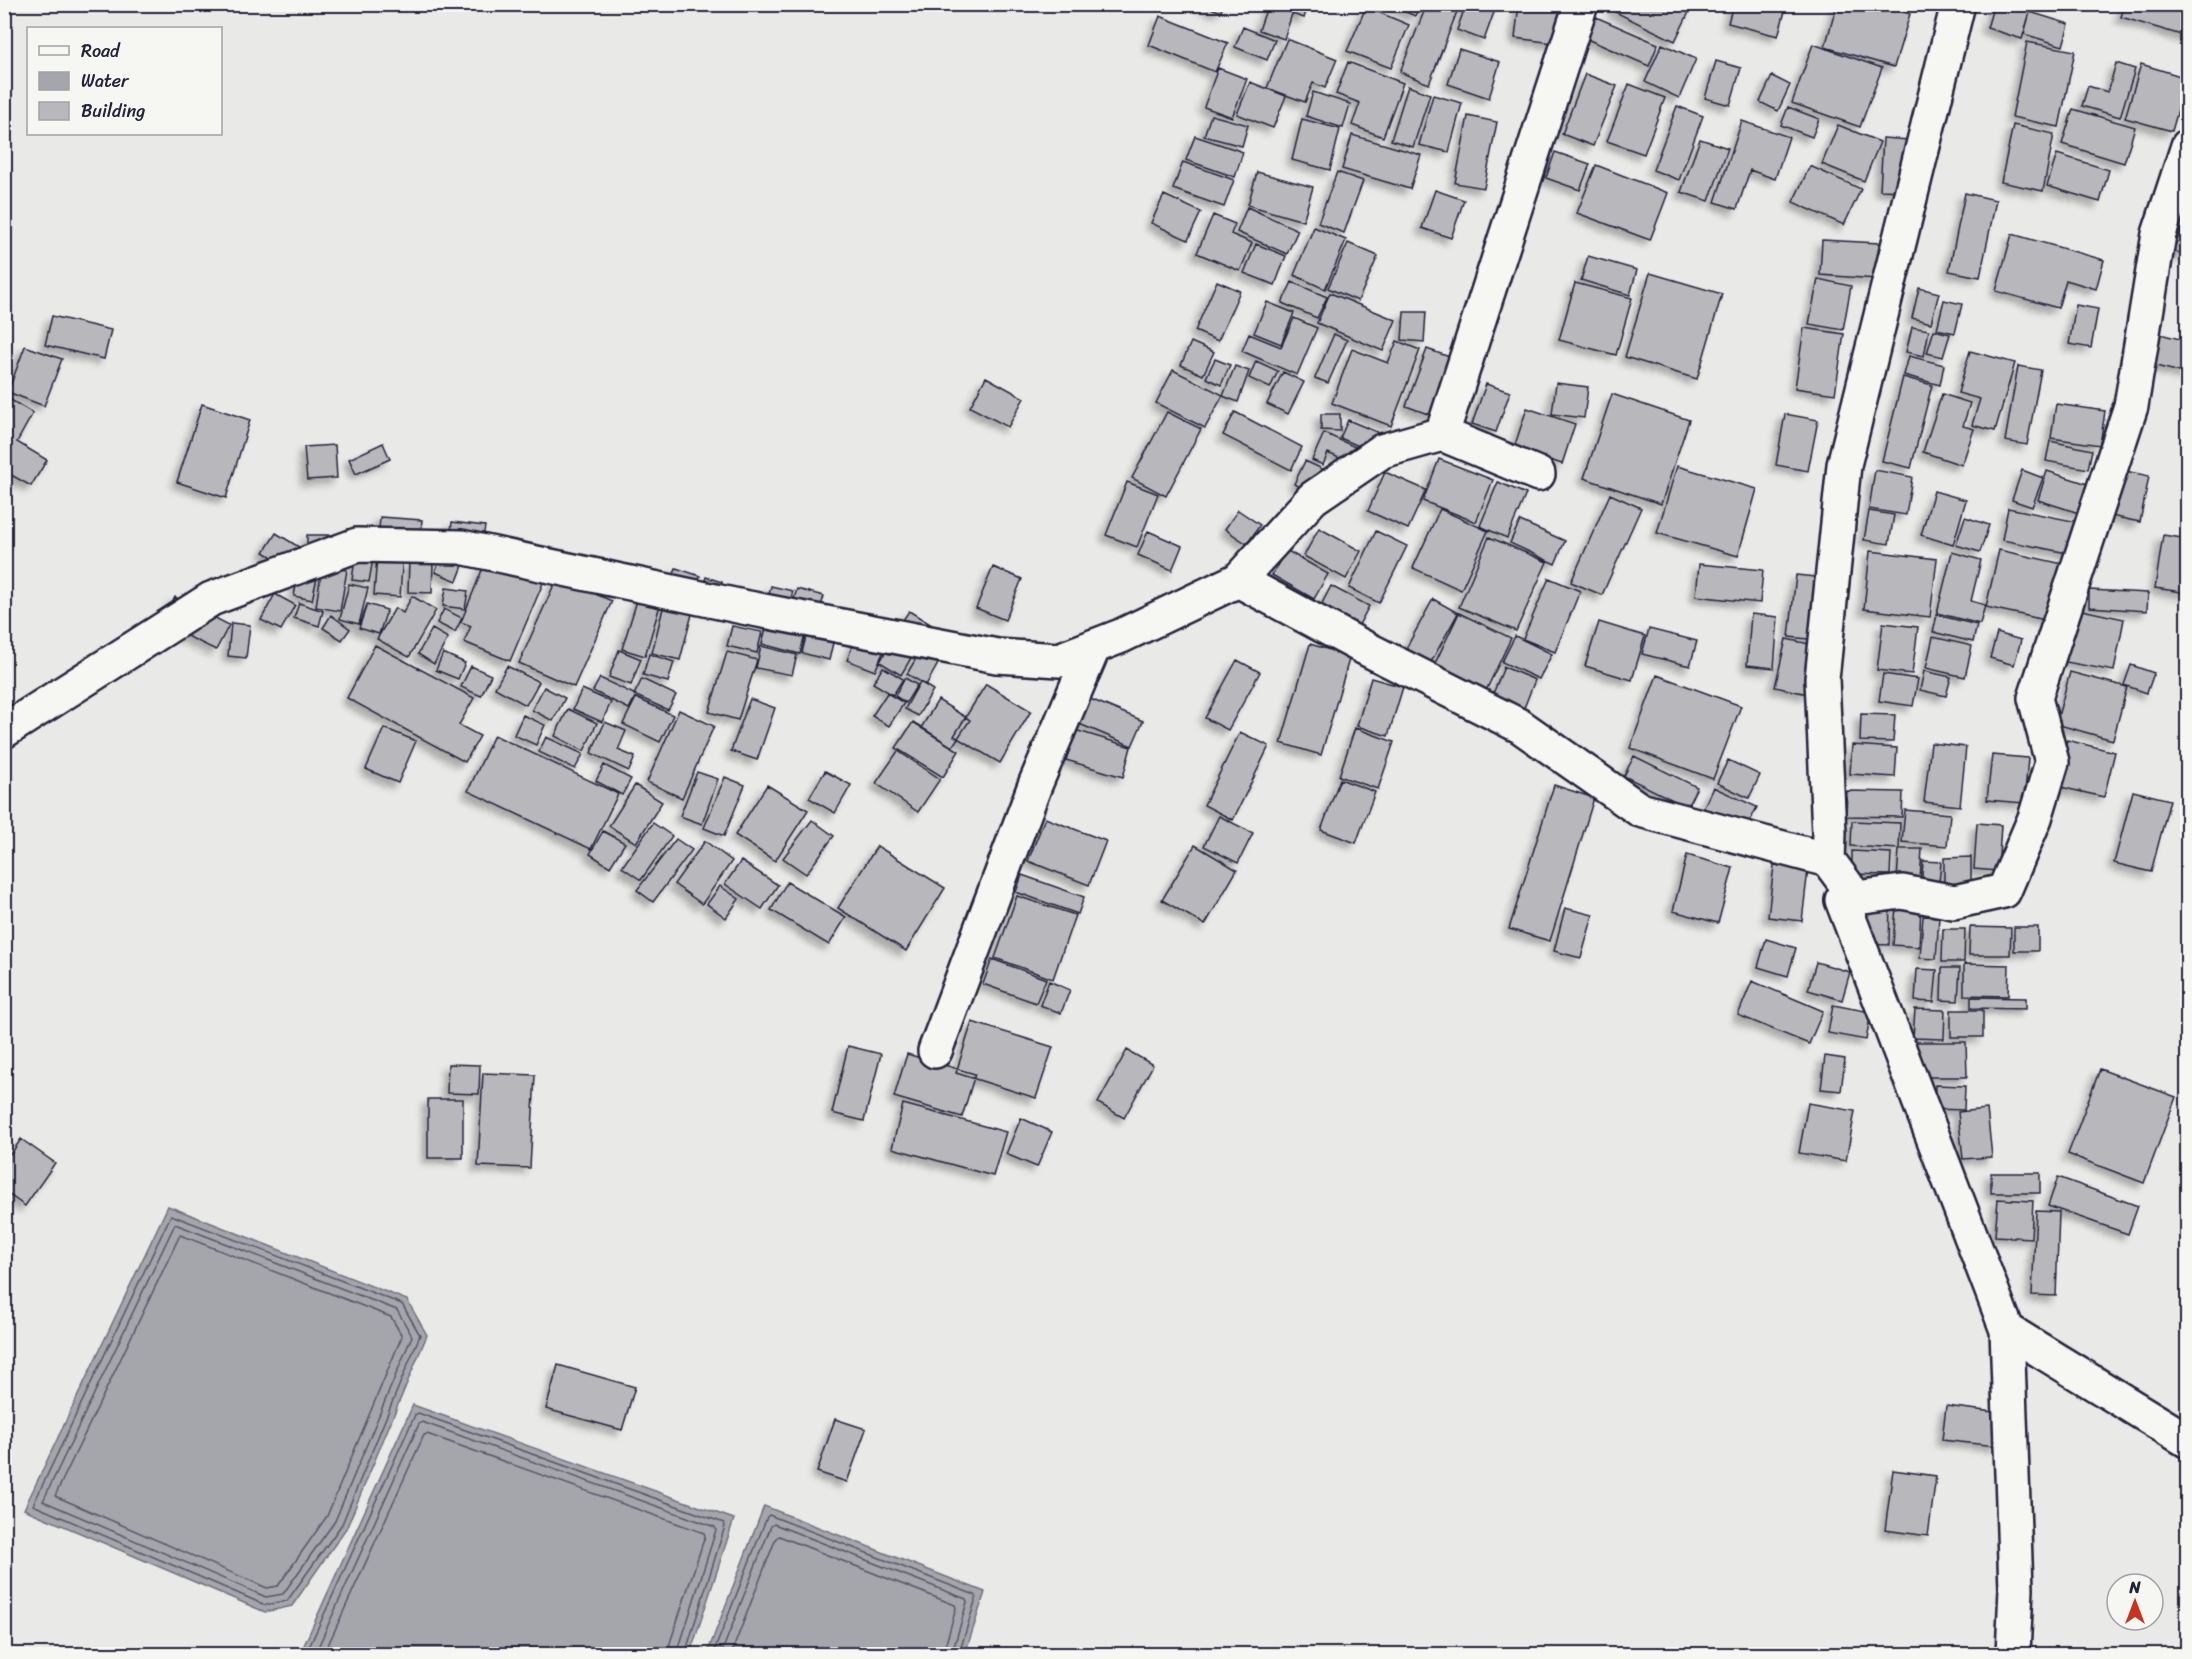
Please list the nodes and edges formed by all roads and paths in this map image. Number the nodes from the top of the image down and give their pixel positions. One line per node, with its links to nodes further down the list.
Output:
1 (1581, 4): 4 (street)
2 (1958, 4): 9 (street)
3 (2187, 146): 10 (street)
4 (1442, 434): 5 (street); 6 (street)
5 (1538, 474)
6 (1238, 580): 7 (street); 9 (street)
7 (1094, 646): 8 (street); 11 (street)
8 (4, 731)
9 (1828, 860): 10 (street)
10 (1856, 898): 12 (street)
11 (935, 1051)
12 (2007, 1330): 13 (street); 14 (street)
13 (2187, 1441)
14 (2013, 1654)

